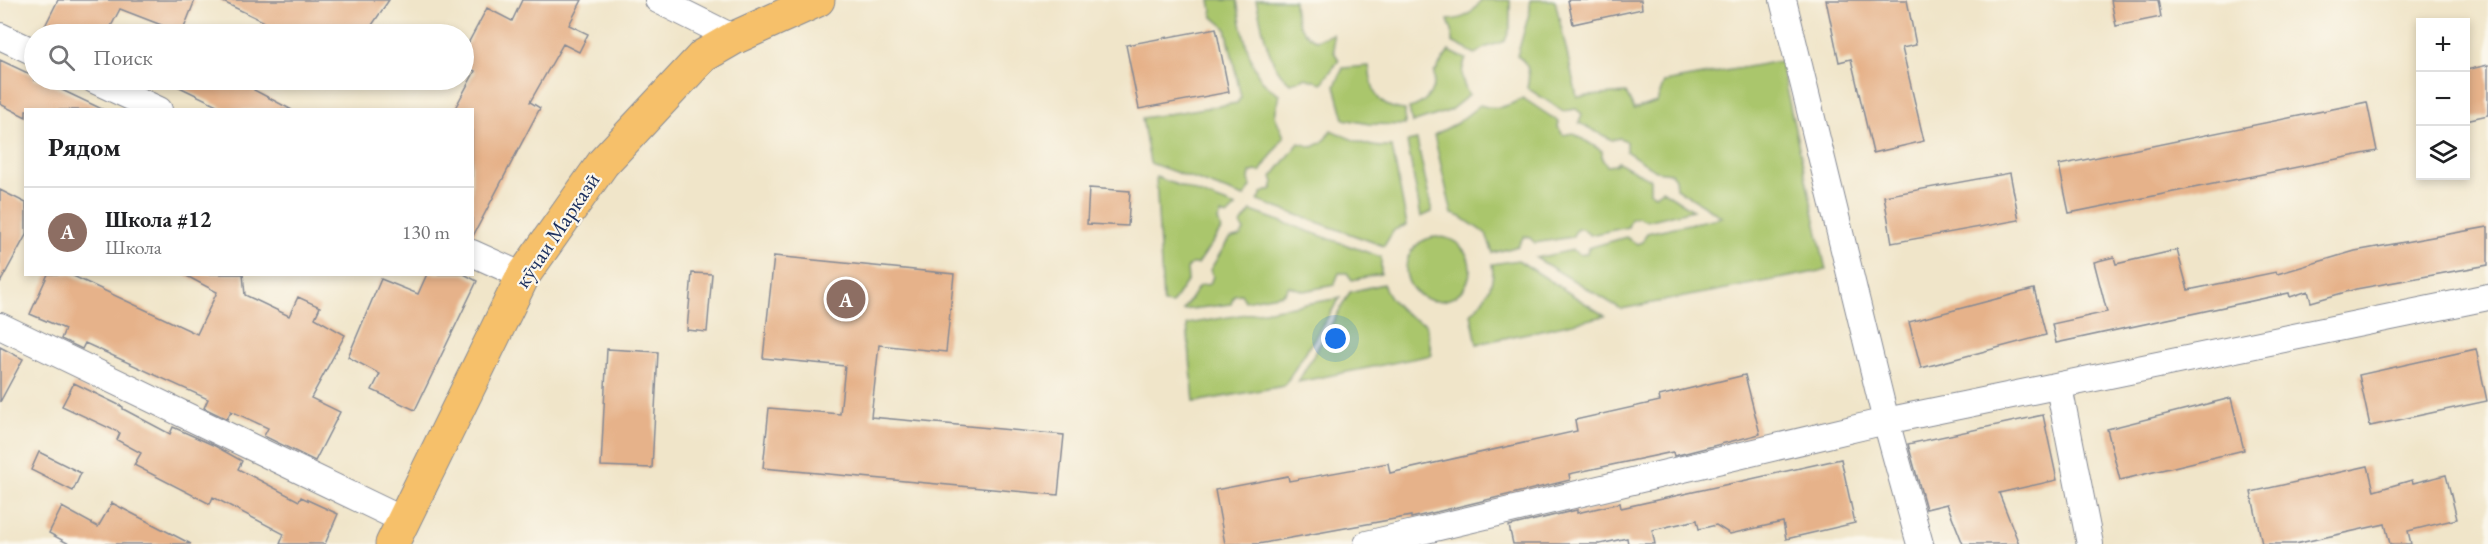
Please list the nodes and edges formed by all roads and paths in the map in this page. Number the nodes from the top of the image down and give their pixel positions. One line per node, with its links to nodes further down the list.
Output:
1 (658, 0): 5 (street)
2 (818, 0): 5 (main road, кӯчаи Марказӣ)
3 (1783, 0): 14 (street)
4 (0, 36): 6 (street)
5 (734, 38): 10 (main road, кӯчаи Марказӣ)
6 (24, 47)
7 (116, 90): 8 (street)
8 (155, 108)
9 (474, 254): 10 (street)
10 (523, 276): 15 (main road, кӯчаи Марказӣ)
11 (2488, 297): 13 (street)
12 (0, 326): 15 (street)
13 (2060, 387): 14 (street); 18 (street)
14 (1886, 421): 16 (street); 17 (street)
15 (398, 532)
16 (1367, 544)
17 (1920, 544)
18 (2090, 544)

